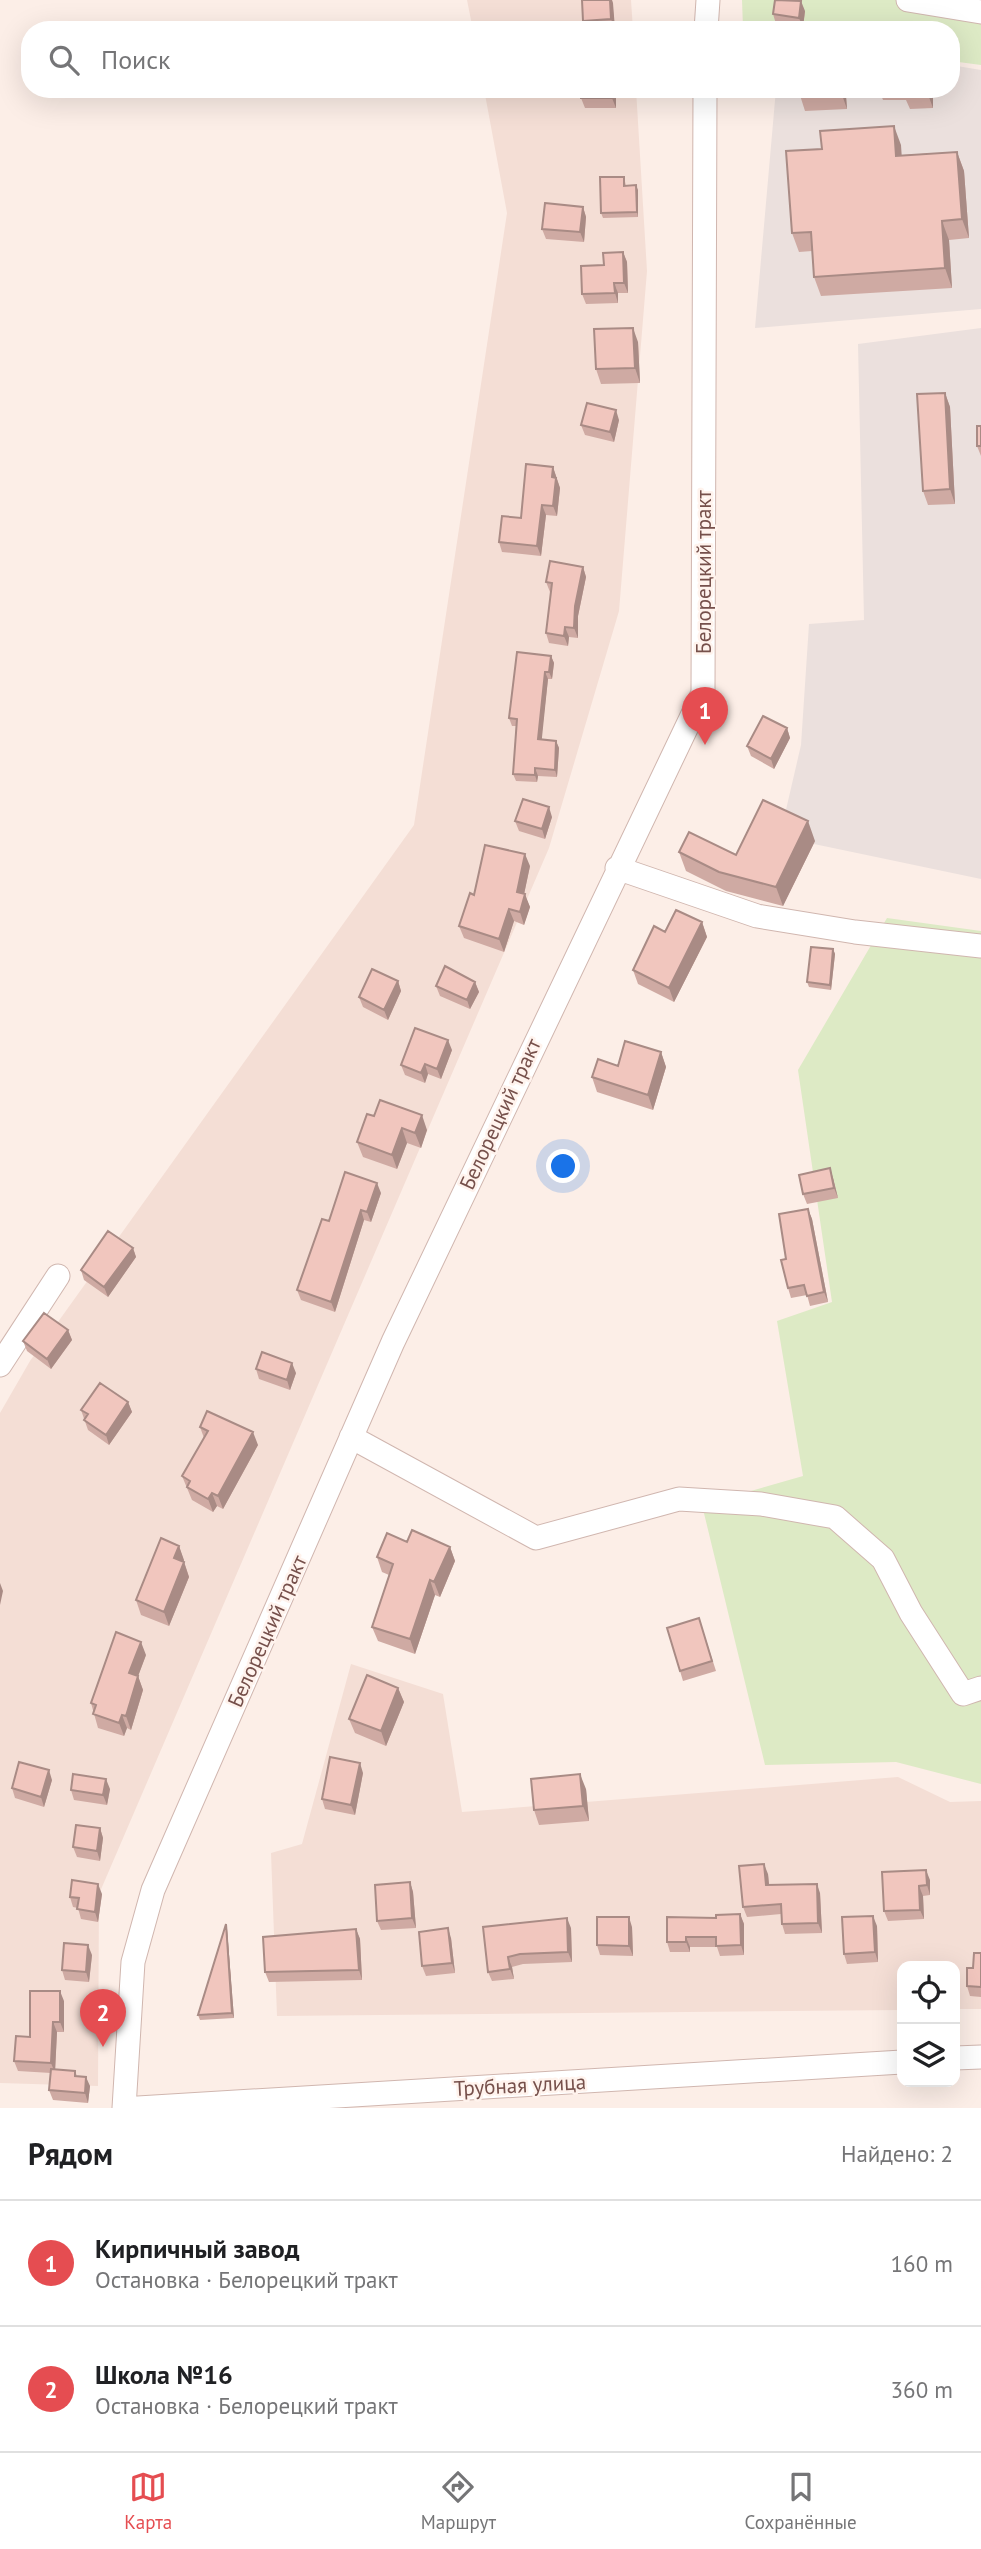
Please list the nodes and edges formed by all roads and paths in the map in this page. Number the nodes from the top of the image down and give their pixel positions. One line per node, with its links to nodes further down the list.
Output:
1 (708, 0): 4 (street)
2 (908, 0): 3 (street)
3 (981, 12)
4 (707, 21)
5 (705, 98): 6 (street, Белорецкий тракт)
6 (617, 867): 7 (street); 10 (street, Белорецкий тракт)
7 (981, 946)
8 (58, 1276): 9 (street)
9 (0, 1365)
10 (351, 1437): 11 (street); 15 (street, Белорецкий тракт)
11 (981, 1688)
12 (981, 2057): 13 (street)
13 (960, 2058)
14 (897, 2062): 16 (street, Трубная улица)
15 (124, 2108)
16 (138, 2108)

